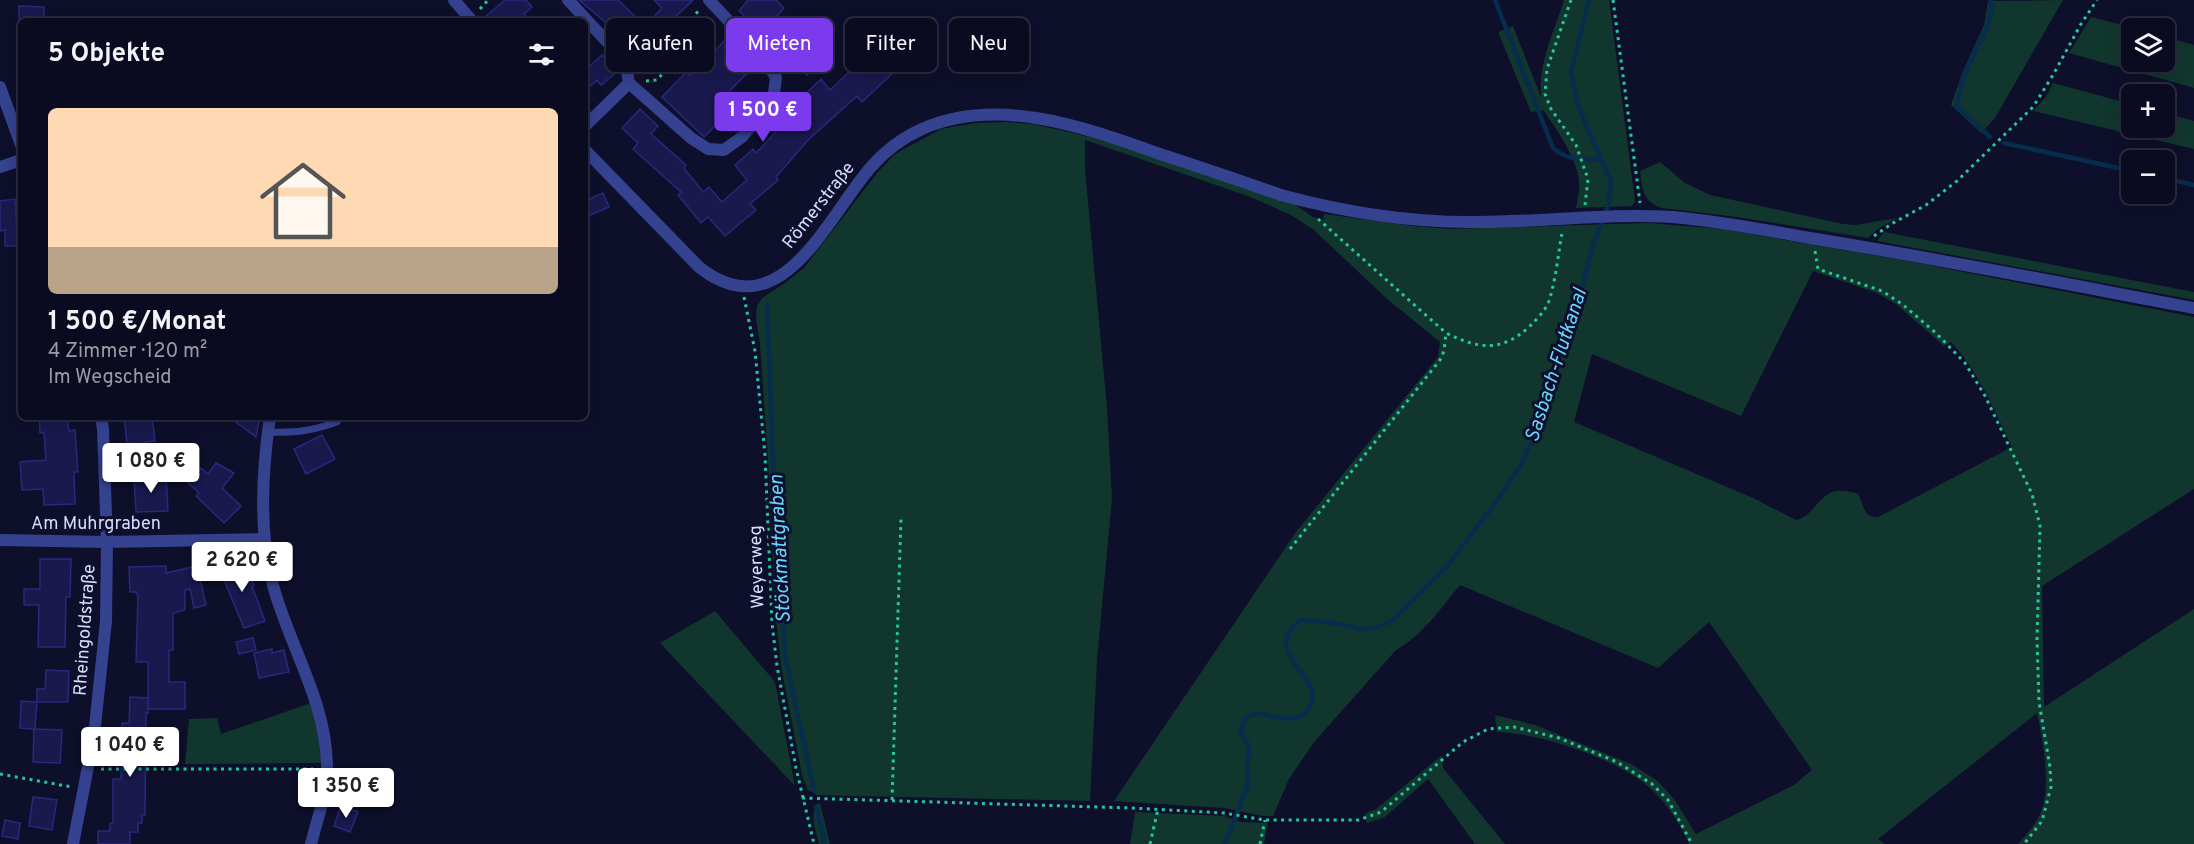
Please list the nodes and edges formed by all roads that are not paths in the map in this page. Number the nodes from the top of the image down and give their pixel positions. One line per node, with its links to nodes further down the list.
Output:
1 (454, 0): 4 (street)
2 (568, 0): 5 (street)
3 (709, 1): 7 (street)
4 (469, 18)
5 (585, 18)
6 (588, 21): 7 (street)
7 (629, 83): 9 (street)
8 (0, 87): 10 (street)
9 (588, 123)
10 (18, 138)
11 (588, 153): 14 (street, Römerstraße)
12 (18, 161): 13 (street)
13 (0, 167)
14 (2194, 308)
15 (102, 420): 21 (street, Rheingoldstraße)
16 (270, 420): 18 (street)
17 (337, 422): 18 (lane)
18 (268, 432): 19 (street)
19 (264, 539): 21 (street, Am Muhrgraben); 23 (street)
20 (0, 540): 21 (street, Am Muhrgraben)
21 (107, 542): 22 (street, Rheingoldstraße)
22 (73, 844)
23 (311, 844)

